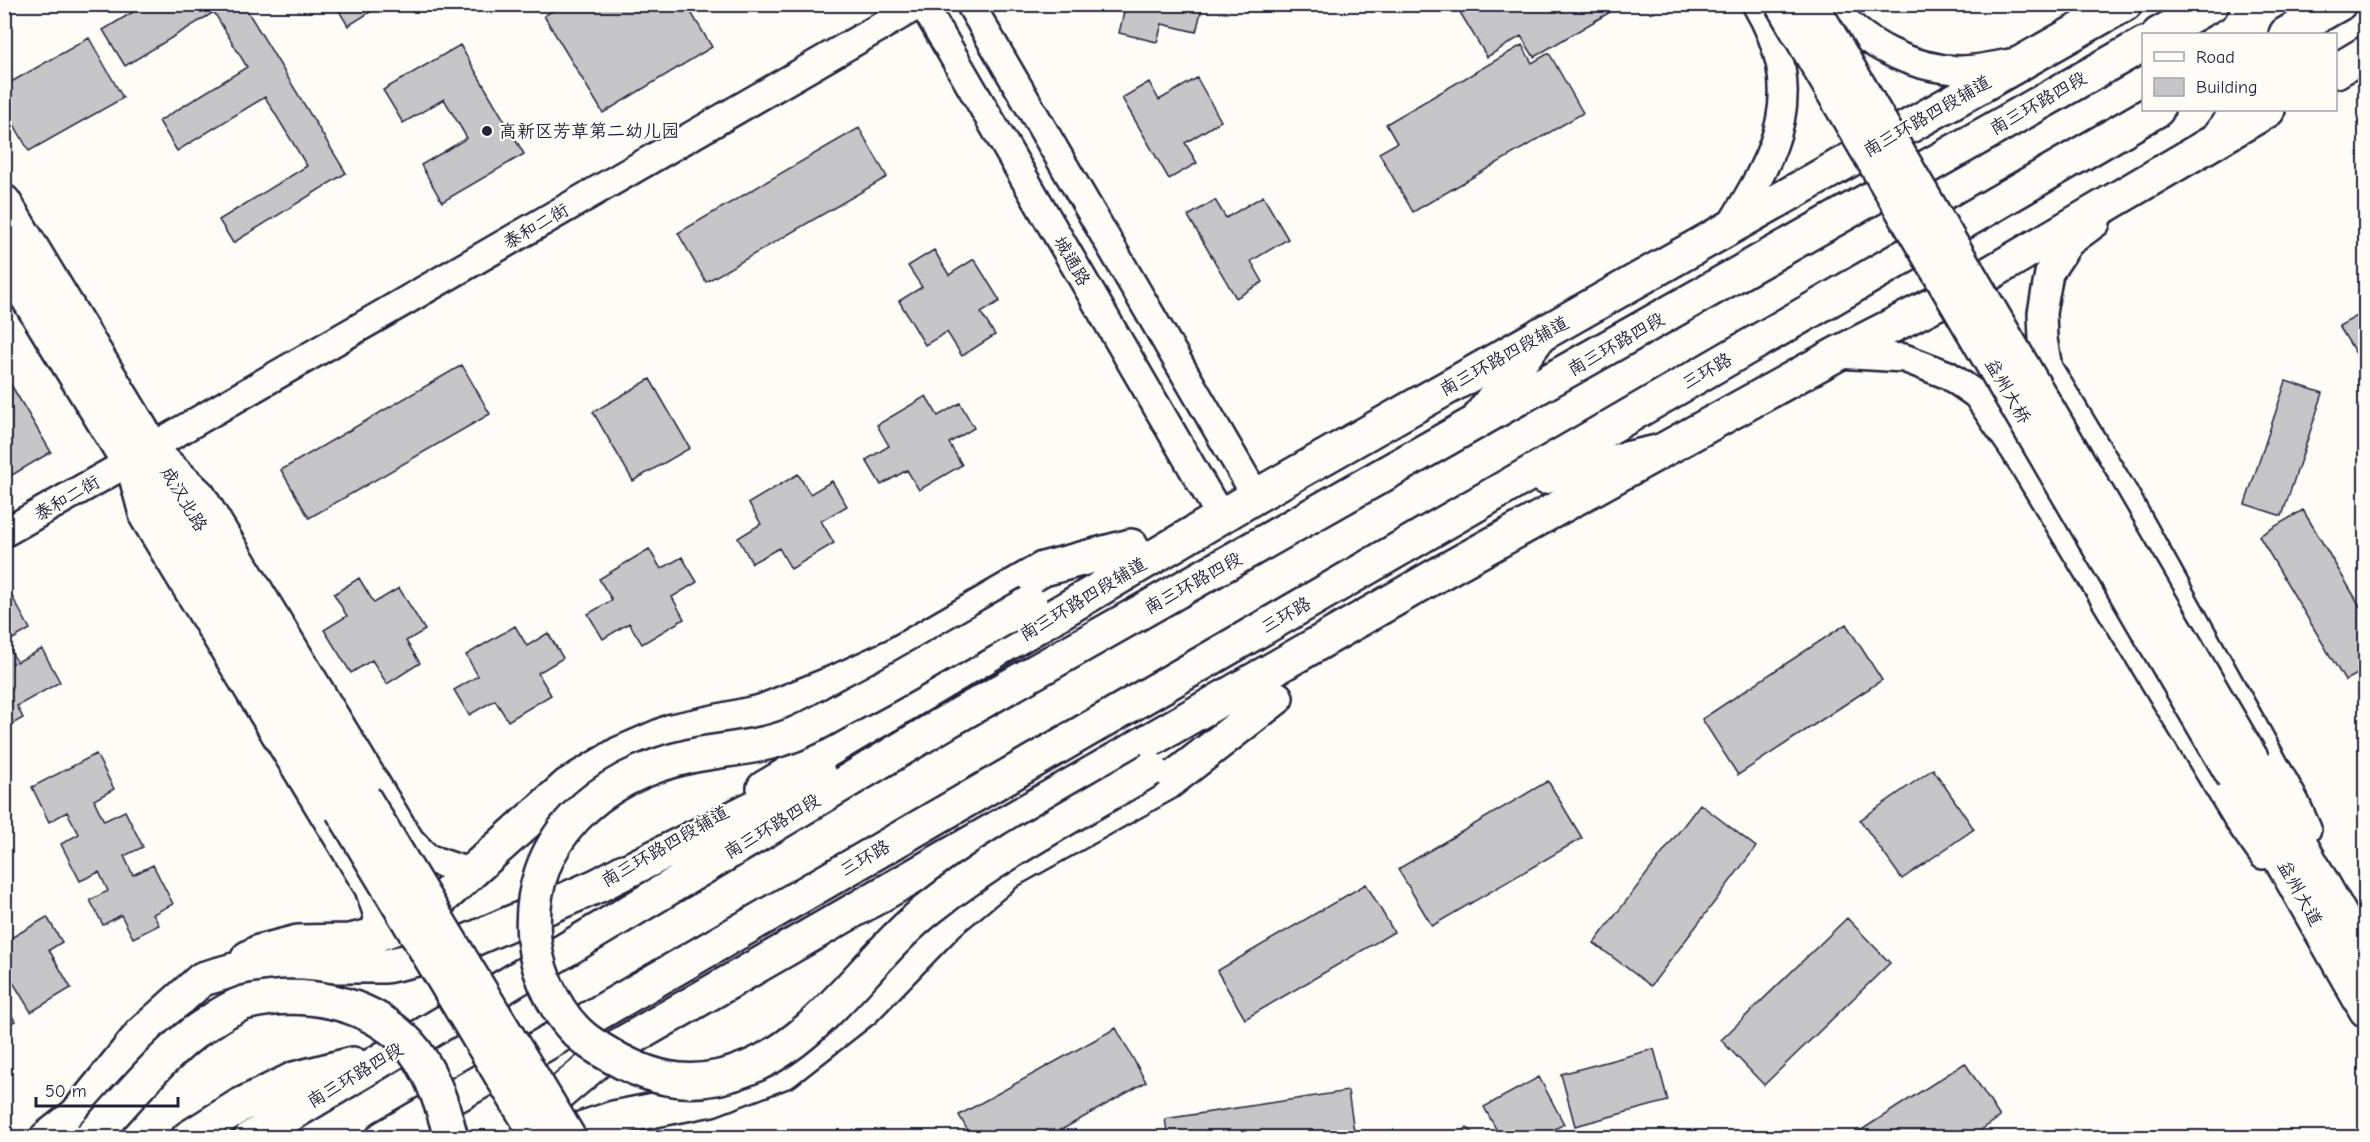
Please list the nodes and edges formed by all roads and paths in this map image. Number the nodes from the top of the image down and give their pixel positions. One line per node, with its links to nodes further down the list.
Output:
1 (922, 4): 27 (street, 泰和二街); 30 (street, 城通路)
2 (970, 4): 29 (street)
3 (1756, 4): 11 (street)
4 (1782, 4): 36 (main road, 益州大桥, bridge)
5 (2125, 4): 14 (main road, 南三环路四段辅道)
6 (2212, 4): 10 (main road)
7 (2339, 4): 9 (main road)
8 (1828, 8): 11 (street); 14 (street); 36 (main road, 益州大桥, bridge)
9 (2295, 31)
10 (2161, 33)
11 (1772, 39): 21 (street)
12 (2142, 45): 25 (main road, 南三环路四段)
13 (2366, 53): 15 (main road)
14 (2023, 62): 21 (main road, 南三环路四段辅道)
15 (2337, 70)
16 (2155, 111): 28 (main road, 三环路)
17 (2238, 111): 19 (main road)
18 (2266, 111): 19 (main road)
19 (2217, 139): 24 (main road); 40 (street)
20 (4, 202): 27 (main road, 成汉北路)
21 (1728, 230): 23 (main road, 南三环路四段辅道)
22 (4, 259): 27 (main road, 成汉北路)
23 (1541, 334): 25 (main road); 29 (main road, 南三环路四段辅道)
24 (1837, 354): 26 (main road); 40 (street)
25 (1475, 424): 34 (main road, 南三环路四段)
26 (1657, 452): 28 (main road); 33 (main road)
27 (141, 455): 31 (street, 泰和二街); 37 (main road, 成汉北路); 38 (street); 41 (street)
28 (1513, 484): 46 (main road, 三环路)
29 (1256, 496): 30 (main road, 南三环路四段辅道)
30 (1221, 517): 32 (main road); 39 (main road, 南三环路四段辅道)
31 (4, 534)
32 (1131, 546): 35 (main road, bridge); 38 (main road)
33 (1444, 571): 35 (main road); 54 (main road)
34 (1134, 616): 39 (main road); 45 (main road, 南三环路四段)
35 (1276, 698): 47 (main road)
36 (2244, 770): 40 (main road, 益州大道)
37 (352, 803): 55 (main road, bridge); 58 (main road, bridge)
38 (475, 870): 41 (main road)
39 (599, 885): 43 (main road, 南三环路四段辅道)
40 (2327, 916): 42 (main road, 益州大道); 44 (main road, 益州大道)
41 (375, 935): 43 (main road)
42 (2366, 960)
43 (202, 979): 48 (main road, 南三环路四段辅道)
44 (2366, 1010)
45 (389, 1055): 50 (main road); 51 (main road, 南三环路四段)
46 (409, 1128): 52 (main road)
47 (610, 1128): 56 (main road)
48 (47, 1137)
49 (92, 1137): 53 (main road, bridge)
50 (188, 1137)
51 (250, 1137)
52 (383, 1137)
53 (451, 1137)
54 (521, 1137)
55 (539, 1137)
56 (553, 1137)
57 (559, 1137): 59 (street)
58 (569, 1137)
59 (588, 1137)

